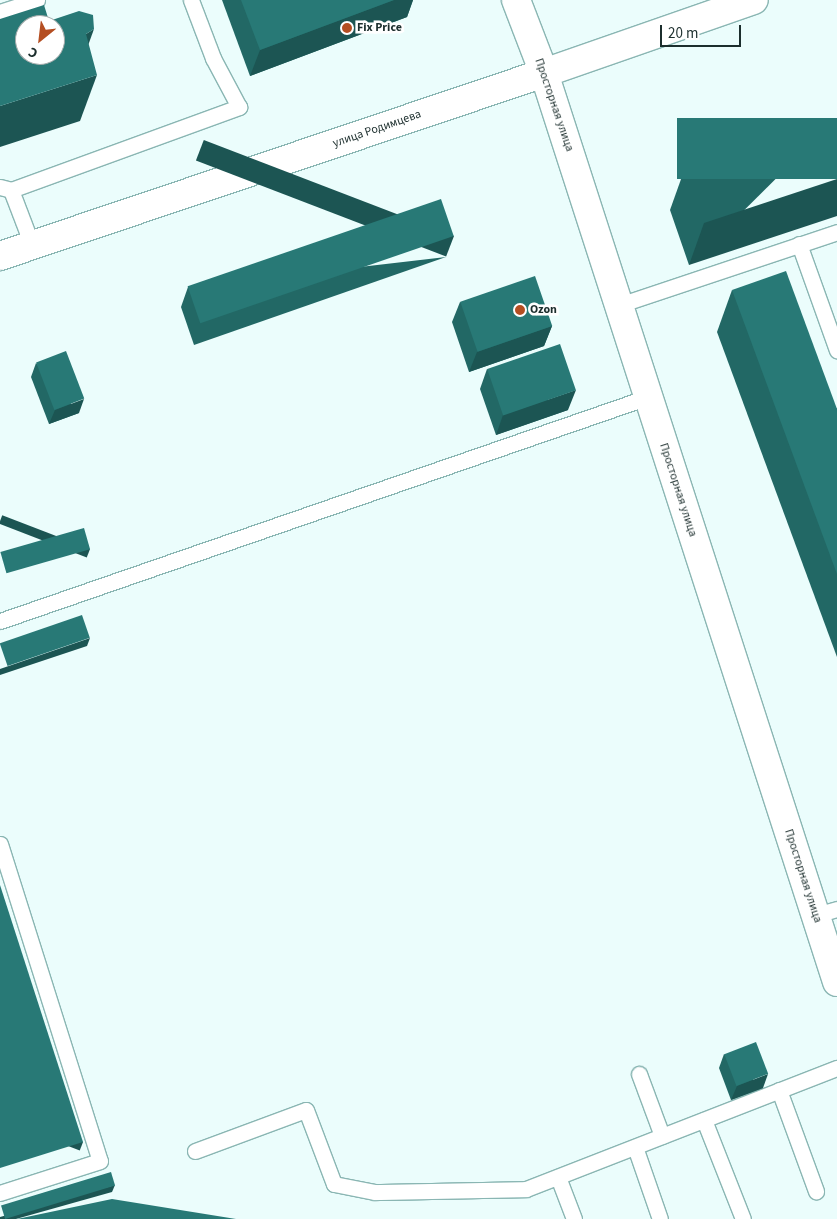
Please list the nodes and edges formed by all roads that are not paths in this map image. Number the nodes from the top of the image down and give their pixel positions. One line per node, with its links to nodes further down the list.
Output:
1 (37, 0): 5 (lane)
2 (191, 0): 7 (lane)
3 (516, 0): 6 (street, Просторная улица)
4 (754, 0): 6 (street, улица Родимцева)
5 (0, 12)
6 (544, 73): 10 (street, улица Родимцева); 12 (street, Просторная улица)
7 (6, 188): 10 (lane)
8 (837, 232): 9 (lane)
9 (799, 244): 12 (lane); 13 (lane)
10 (32, 245): 11 (street, улица Родимцева)
11 (0, 256)
12 (618, 305): 14 (street, Просторная улица)
13 (837, 350)
14 (648, 397): 15 (lane); 17 (street, Просторная улица)
15 (0, 621)
16 (0, 844): 28 (lane)
17 (826, 912): 18 (street, Просторная улица)
18 (837, 982)
19 (837, 1068): 21 (lane)
20 (639, 1074): 23 (lane)
21 (779, 1090): 22 (lane); 27 (lane)
22 (704, 1120): 23 (lane); 31 (lane)
23 (662, 1136): 24 (lane)
24 (634, 1147): 26 (lane); 30 (lane)
25 (195, 1150): 26 (lane)
26 (558, 1177): 29 (lane)
27 (816, 1191)
28 (0, 1193)
29 (574, 1219)
30 (660, 1219)
31 (743, 1219)

